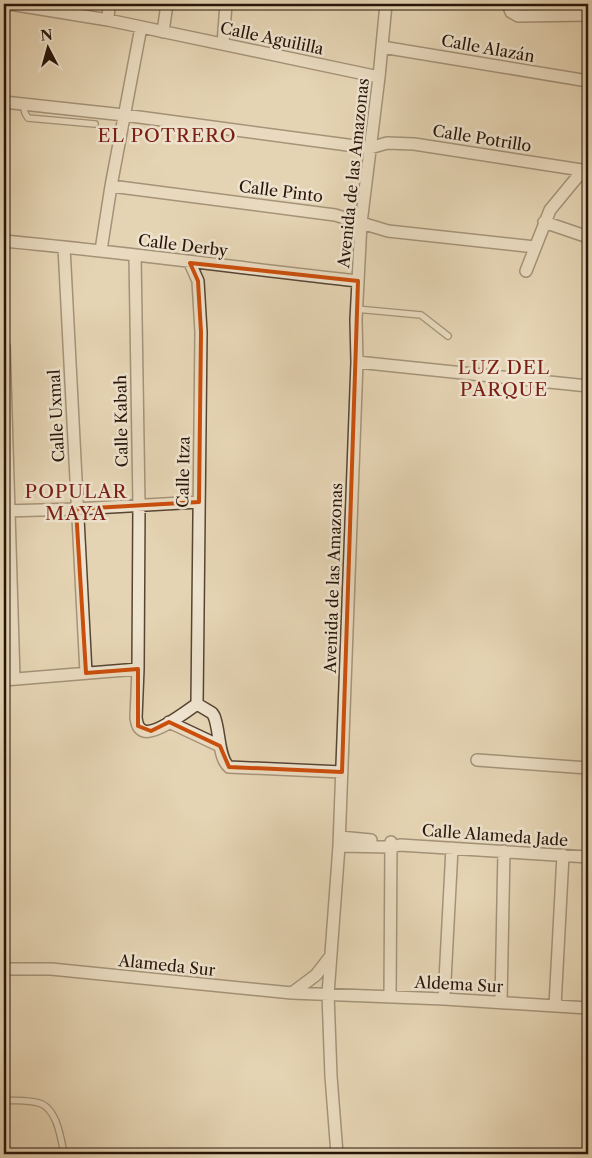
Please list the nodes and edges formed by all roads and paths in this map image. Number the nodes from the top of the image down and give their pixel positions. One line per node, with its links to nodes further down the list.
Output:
1 (10, 4): 7 (street, Calle Aguililla)
2 (109, 4): 9 (street)
3 (167, 4): 11 (street)
4 (226, 4): 12 (street)
5 (386, 4): 13 (street, Avenida de las Amazonas)
6 (508, 4): 8 (street)
7 (52, 7): 9 (street, Calle Aguililla)
8 (586, 12)
9 (108, 20): 10 (street, Calle Aguililla)
10 (141, 27): 11 (street, Calle Aguililla); 18 (street)
11 (164, 32): 12 (street, Calle Aguililla)
12 (222, 44): 14 (street, Calle Aguililla)
13 (382, 47): 14 (street, Avenida de las Amazonas); 15 (street, Calle Alazán)
14 (379, 77): 20 (street, Avenida de las Amazonas)
15 (588, 81)
16 (4, 102): 17 (street, Calle Potrillo)
17 (23, 104): 18 (street, Calle Potrillo); 19 (lane)
18 (124, 115): 20 (street, Calle Potrillo); 22 (street)
19 (95, 124)
20 (370, 148): 21 (street, Calle Potrillo); 24 (street, Avenida de las Amazonas)
21 (586, 170): 23 (street)
22 (111, 186): 24 (street, Calle Pinto); 29 (street)
23 (544, 222): 25 (street); 28 (street)
24 (361, 223): 28 (street, Calle Pinto); 33 (street, Avenida de las Amazonas)
25 (588, 237)
26 (4, 241): 27 (street, Calle Derby)
27 (64, 247): 29 (street, Calle Derby); 41 (street, Calle Uxmal)
28 (535, 247): 32 (street)
29 (101, 250): 30 (street, Calle Derby)
30 (135, 255): 31 (street, Calle Derby); 40 (street, Calle Kabah)
31 (190, 263): 33 (street, Calle Derby); 39 (street, Calle Itza)
32 (526, 270)
33 (358, 281): 34 (street, Avenida de las Amazonas)
34 (356, 309): 35 (lane); 37 (street, Avenida de las Amazonas)
35 (448, 336)
36 (4, 346): 42 (street)
37 (357, 362): 38 (street); 51 (street, Avenida de las Amazonas)
38 (588, 386)
39 (199, 502): 40 (street); 46 (street, Calle Itza)
40 (139, 505): 41 (street); 43 (street, Calle Kabah)
41 (76, 509): 42 (street); 44 (street, Calle Uxmal)
42 (7, 511): 45 (street)
43 (138, 669): 44 (street); 47 (street, Calle Kabah)
44 (86, 673): 45 (street)
45 (9, 680)
46 (197, 704): 47 (street); 48 (street)
47 (169, 722): 48 (street)
48 (220, 746): 51 (street)
49 (477, 760): 50 (street)
50 (588, 768)
51 (342, 772): 52 (street, Avenida de las Amazonas)
52 (339, 841): 53 (street, Calle Alameda Jade); 58 (street, Avenida de las Amazonas)
53 (394, 845): 54 (street, Calle Alameda Jade); 62 (street)
54 (452, 848): 55 (street, Calle Alameda Jade); 63 (street)
55 (504, 851): 56 (street, Calle Alameda Jade); 64 (street)
56 (563, 855): 57 (street, Calle Alameda Jade); 65 (street)
57 (588, 857)
58 (330, 957): 60 (street); 61 (street, Avenida de las Amazonas)
59 (4, 969): 60 (street, Alameda Sur)
60 (292, 993): 61 (street, Alameda Sur)
61 (328, 994): 62 (street, Aldema Sur); 69 (street, Avenida de las Amazonas)
62 (390, 997): 63 (street, Aldema Sur)
63 (444, 999): 64 (street, Aldema Sur)
64 (501, 1002): 65 (street, Aldema Sur)
65 (555, 1006): 66 (street, Aldema Sur)
66 (588, 1008)
67 (4, 1100): 68 (lane)
68 (64, 1154)
69 (337, 1154)

